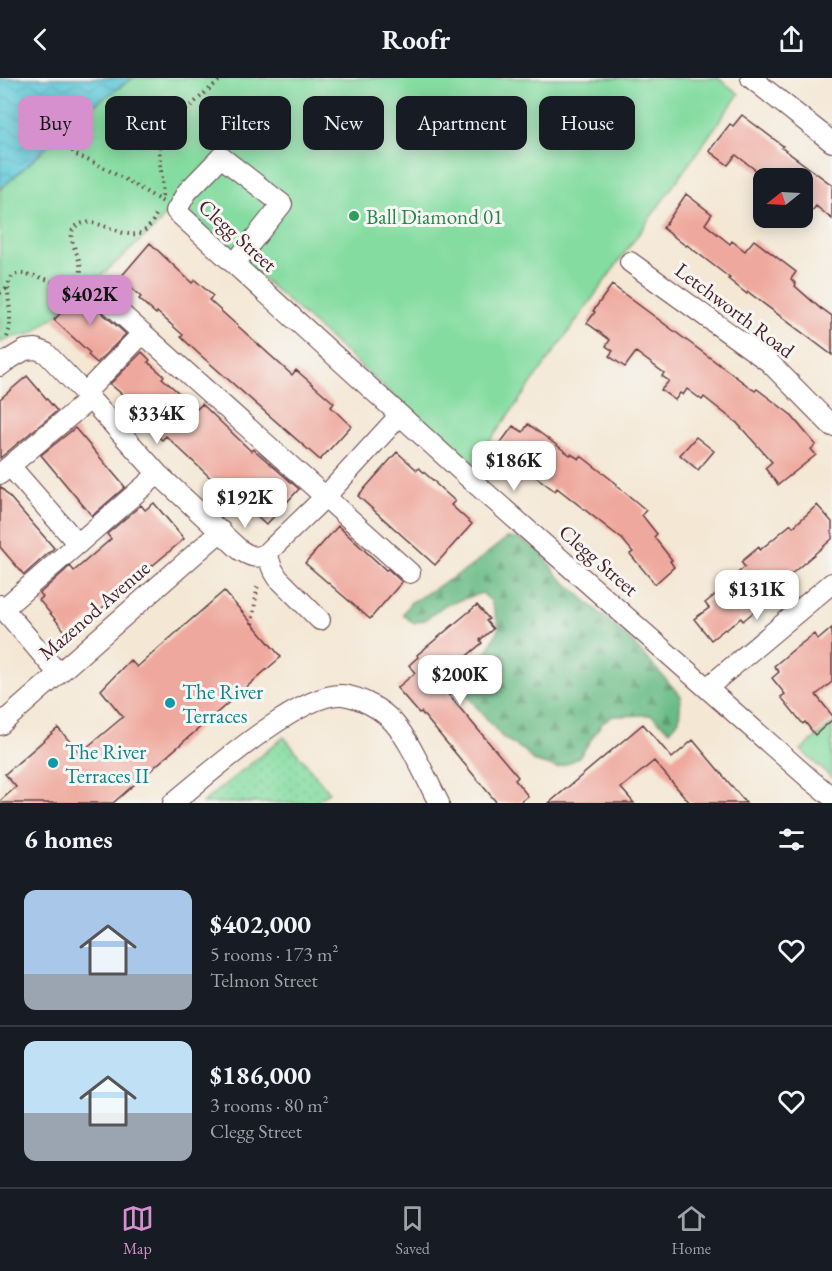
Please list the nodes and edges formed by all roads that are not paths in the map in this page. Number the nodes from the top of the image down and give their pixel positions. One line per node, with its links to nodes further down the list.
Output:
1 (751, 78): 2 (street)
2 (832, 142)
3 (630, 262): 10 (street, Letchworth Road)
4 (234, 264): 4 (street, Clegg Street); 9 (street, Clegg Street)
5 (108, 302): 6 (street)
6 (143, 333): 8 (street); 13 (street)
7 (0, 366): 8 (street)
8 (83, 390): 11 (street); 12 (street)
9 (400, 415): 13 (street); 22 (street, Clegg Street)
10 (832, 426)
11 (5, 470): 15 (street)
12 (158, 474): 14 (street); 15 (street)
13 (326, 497): 16 (street); 17 (street)
14 (221, 531): 16 (street); 21 (street, Mazenod Avenue)
15 (78, 544): 19 (street)
16 (267, 553): 20 (street)
17 (410, 573)
18 (832, 583): 22 (street)
19 (2, 607): 21 (street)
20 (320, 620)
21 (58, 673): 23 (street, Mazenod Avenue)
22 (707, 688): 24 (street, Clegg Street)
23 (0, 725)
24 (832, 797)
25 (173, 803): 26 (street)
26 (439, 803)

